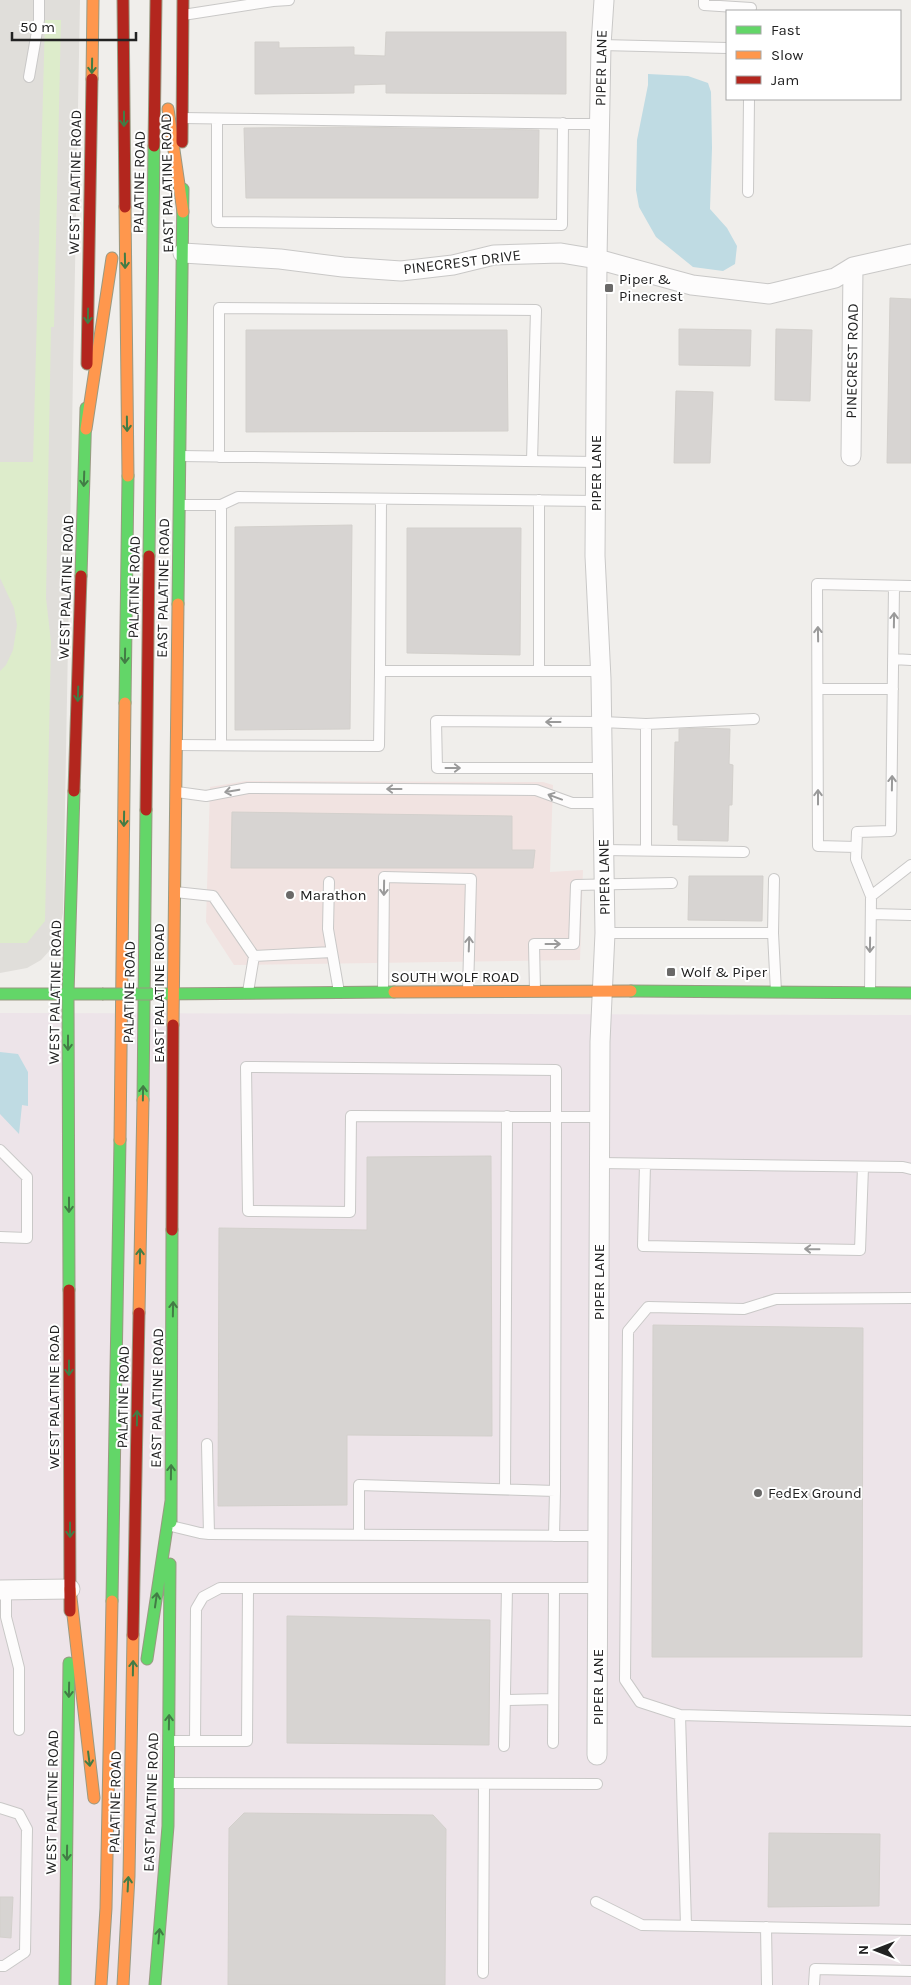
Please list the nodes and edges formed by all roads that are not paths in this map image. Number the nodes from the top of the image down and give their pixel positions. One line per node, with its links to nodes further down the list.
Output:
1 (39, 0): 15 (lane)
2 (93, 0): 28 (main road, WEST PALATINE ROAD, one-way to 28)
3 (123, 0): 21 (main road, PALATINE ROAD, one-way to 21)
4 (156, 0): 12 (main road, PALATINE ROAD)
5 (183, 0): 11 (main road, EAST PALATINE ROAD)
6 (273, 0): 7 (lane); 11 (lane)
7 (289, 0)
8 (604, 0): 13 (street, PIPER LANE)
9 (704, 0): 10 (lane)
10 (751, 6)
11 (183, 15): 17 (main road, EAST PALATINE ROAD)
12 (156, 25): 23 (main road); 120 (main road, PALATINE ROAD, one-way to 12)
13 (601, 45): 14 (lane); 20 (street, PIPER LANE)
14 (726, 48)
15 (29, 77)
16 (749, 100): 22 (lane)
17 (181, 118): 18 (lane); 23 (main road, EAST PALATINE ROAD)
18 (217, 120): 19 (lane); 19 (lane)
19 (563, 123): 20 (lane)
20 (600, 124): 26 (street, PIPER LANE)
21 (124, 178): 28 (main road); 126 (main road, PALATINE ROAD, one-way to 126)
22 (748, 192)
23 (183, 212): 24 (main road, EAST PALATINE ROAD)
24 (183, 253): 26 (street, PINECREST DRIVE); 29 (main road, EAST PALATINE ROAD)
25 (911, 254): 27 (street, PINECREST DRIVE)
26 (597, 259): 27 (street, PINECREST DRIVE); 33 (street, PIPER LANE)
27 (853, 267): 30 (street, PINECREST ROAD)
28 (86, 429): 82 (main road, WEST PALATINE ROAD, one-way to 82)
29 (180, 456): 31 (lane); 37 (main road, EAST PALATINE ROAD)
30 (851, 456)
31 (219, 457): 32 (lane); 32 (lane)
32 (532, 461): 33 (lane)
33 (596, 462): 36 (street, PIPER LANE)
34 (381, 499): 35 (lane); 38 (lane); 45 (lane)
35 (539, 500): 36 (lane); 43 (lane)
36 (596, 501): 44 (street, PIPER LANE)
37 (179, 505): 38 (lane); 51 (main road, EAST PALATINE ROAD)
38 (221, 505): 52 (lane)
39 (894, 586): 40 (lane); 41 (lane, one-way to 39); 46 (lane, one-way to 39)
40 (911, 586)
41 (893, 659): 42 (lane); 47 (lane)
42 (911, 660)
43 (539, 671): 44 (lane); 45 (lane)
44 (600, 671): 49 (street, PIPER LANE)
45 (380, 672): 52 (lane)
46 (818, 689): 47 (lane); 56 (lane, one-way to 46)
47 (893, 689): 56 (lane, one-way to 47)
48 (754, 719): 50 (lane)
49 (602, 722): 50 (lane); 53 (street, PIPER LANE); 53 (lane, one-way to 53)
50 (646, 724): 58 (lane)
51 (176, 745): 52 (lane); 54 (main road, EAST PALATINE ROAD)
52 (221, 745)
53 (602, 768): 55 (street, PIPER LANE)
54 (176, 792): 55 (lane, one-way to 54); 65 (main road, EAST PALATINE ROAD)
55 (603, 803): 57 (street, PIPER LANE)
56 (856, 847): 66 (lane)
57 (604, 850): 58 (lane); 64 (street, PIPER LANE)
58 (646, 850): 59 (lane)
59 (744, 852)
60 (911, 865): 66 (lane)
61 (774, 879): 70 (lane)
62 (329, 882): 71 (lane)
63 (672, 883): 64 (lane)
64 (604, 884): 69 (street, PIPER LANE); 75 (lane, one-way to 64)
65 (174, 892): 72 (lane); 84 (main road, EAST PALATINE ROAD)
66 (871, 896): 67 (lane)
67 (871, 914): 68 (lane); 79 (lane, one-way to 79)
68 (911, 915)
69 (605, 933): 70 (lane); 73 (street, PIPER LANE)
70 (773, 933): 76 (lane)
71 (332, 952): 72 (lane); 77 (lane)
72 (254, 956): 83 (lane)
73 (603, 991): 75 (main road, SOUTH WOLF ROAD); 76 (main road, SOUTH WOLF ROAD); 87 (street, PIPER LANE)
74 (468, 992): 75 (main road, SOUTH WOLF ROAD); 78 (main road, SOUTH WOLF ROAD); 78 (lane, one-way to 78)
75 (535, 992)
76 (776, 992): 79 (main road, SOUTH WOLF ROAD)
77 (340, 993): 78 (main road, SOUTH WOLF ROAD); 83 (main road, SOUTH WOLF ROAD)
78 (383, 993)
79 (870, 993): 80 (main road, SOUTH WOLF ROAD)
80 (911, 993)
81 (0, 994): 82 (main road, SOUTH WOLF ROAD)
82 (68, 994): 84 (main road, SOUTH WOLF ROAD, bridge); 108 (main road, WEST PALATINE ROAD, one-way to 108)
83 (248, 994): 84 (main road, SOUTH WOLF ROAD)
84 (173, 995): 98 (main road, EAST PALATINE ROAD, one-way to 84)
85 (507, 1116): 86 (lane); 86 (lane); 96 (lane)
86 (556, 1117): 87 (lane); 97 (lane)
87 (600, 1117): 89 (street, PIPER LANE)
88 (0, 1150): 93 (lane)
89 (600, 1164): 90 (lane); 103 (street, PIPER LANE)
90 (645, 1164): 91 (lane); 91 (lane, one-way to 90)
91 (864, 1166): 92 (lane)
92 (911, 1169)
93 (0, 1237)
94 (911, 1298): 112 (lane)
95 (207, 1444): 100 (lane)
96 (505, 1489): 97 (lane); 101 (lane)
97 (555, 1491): 102 (lane)
98 (171, 1501): 99 (main road, EAST PALATINE ROAD); 120 (main road, one-way to 98)
99 (171, 1526): 100 (lane); 115 (main road, EAST PALATINE ROAD, one-way to 99)
100 (208, 1534): 101 (lane)
101 (359, 1534): 102 (lane)
102 (554, 1536): 103 (lane)
103 (598, 1536): 107 (street, PIPER LANE)
104 (248, 1588): 105 (lane); 116 (lane); 116 (lane)
105 (507, 1588): 106 (lane); 110 (lane)
106 (554, 1588): 107 (lane); 111 (lane)
107 (598, 1588): 119 (street, PIPER LANE)
108 (70, 1589): 109 (street); 126 (main road, one-way to 126); 133 (main road, WEST PALATINE ROAD, one-way to 133)
109 (3, 1590): 114 (lane)
110 (505, 1700): 111 (lane); 118 (lane)
111 (554, 1700): 117 (lane)
112 (680, 1715): 113 (lane); 127 (lane)
113 (911, 1721)
114 (19, 1730)
115 (169, 1741): 116 (lane); 121 (main road, EAST PALATINE ROAD)
116 (195, 1741)
117 (553, 1743)
118 (504, 1746)
119 (597, 1755)
120 (131, 1770): 135 (main road, PALATINE ROAD, one-way to 120)
121 (168, 1783): 122 (lane); 136 (main road, EAST PALATINE ROAD, one-way to 121)
122 (484, 1784): 123 (lane); 132 (lane)
123 (597, 1784)
124 (0, 1808): 130 (lane)
125 (596, 1902): 127 (lane)
126 (106, 1908): 134 (main road, PALATINE ROAD)
127 (686, 1926): 128 (lane)
128 (766, 1928): 129 (lane); 137 (lane)
129 (911, 1930)
130 (0, 1966)
131 (911, 1971): 138 (lane)
132 (483, 1974)
133 (65, 1985)
134 (102, 1985)
135 (123, 1985)
136 (154, 1985)
137 (767, 1985)
138 (814, 1985)

